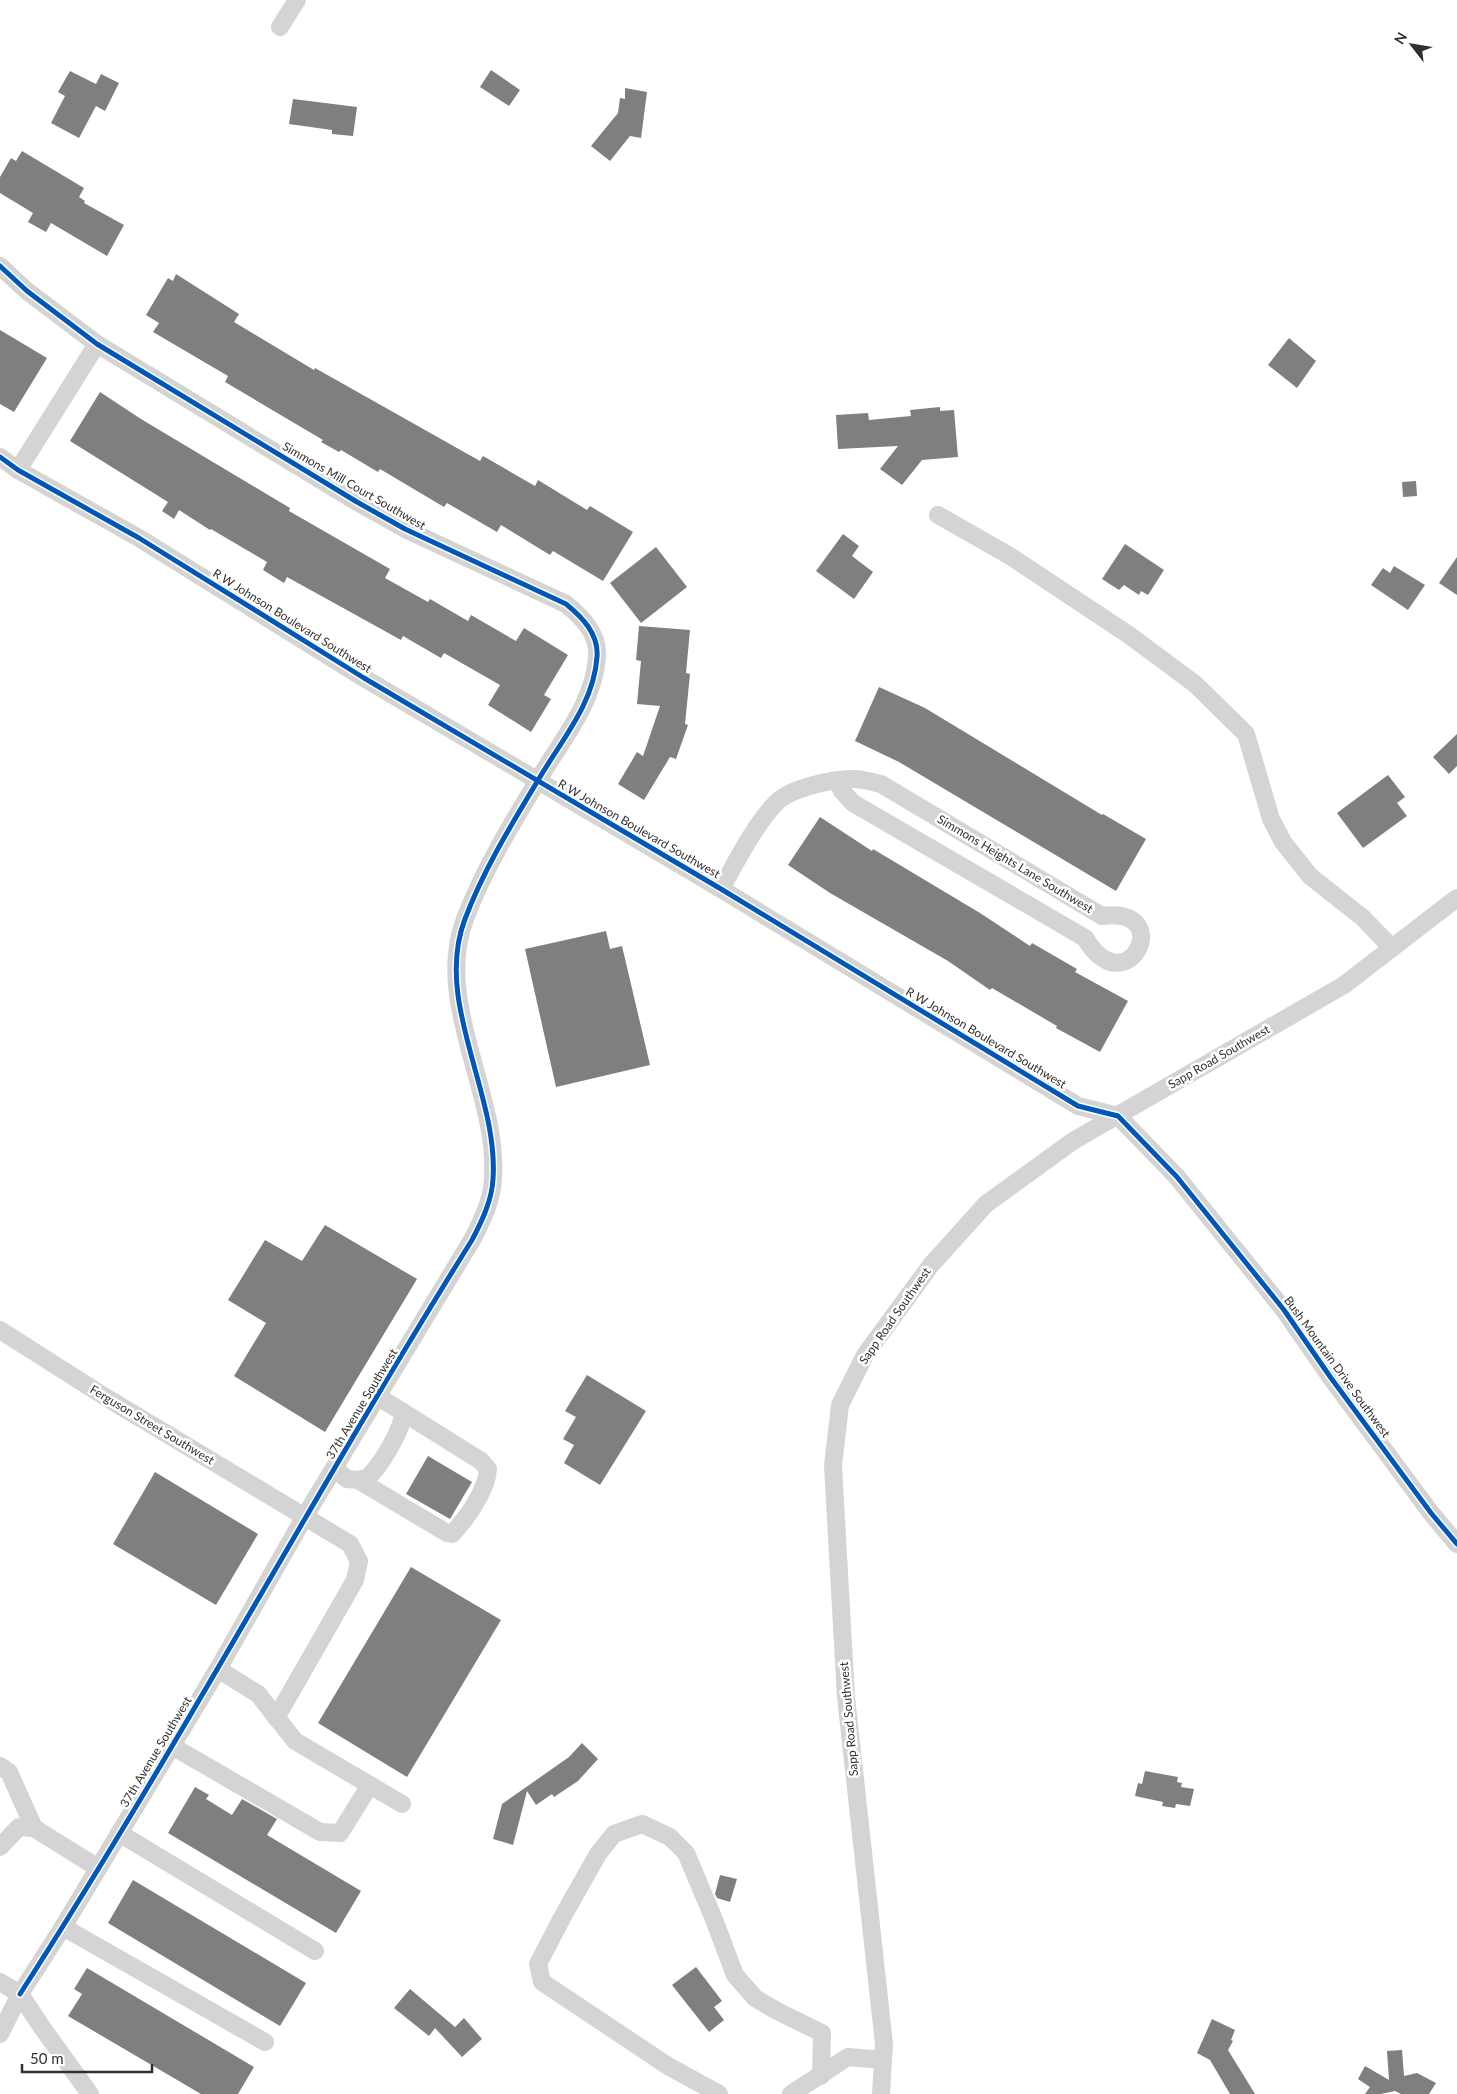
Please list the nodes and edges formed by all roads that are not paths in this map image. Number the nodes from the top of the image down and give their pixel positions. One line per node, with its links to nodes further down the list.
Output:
1 (297, 0): 2 (street)
2 (280, 27)
3 (0, 266): 4 (street, Simmons Mill Court Southwest)
4 (97, 344): 6 (street); 8 (street, Simmons Mill Court Southwest)
5 (0, 457): 6 (street, R W Johnson Boulevard Southwest)
6 (18, 470): 8 (street, R W Johnson Boulevard Southwest)
7 (938, 515): 12 (street)
8 (537, 781): 10 (street, R W Johnson Boulevard Southwest); 15 (street, 37th Avenue Southwest)
9 (837, 781): 9 (street, Simmons Heights Lane Southwest); 10 (street, Simmons Heights Lane Southwest)
10 (721, 889): 13 (street, R W Johnson Boulevard Southwest)
11 (1457, 898): 12 (street, Sapp Road Southwest)
12 (1392, 948): 13 (street, Sapp Road Southwest)
13 (1118, 1116): 20 (street, Bush Mountain Drive Southwest); 37 (street, Sapp Road Southwest)
14 (0, 1330): 19 (street, Ferguson Street Southwest)
15 (377, 1396): 16 (street); 17 (street, 37th Avenue Southwest)
16 (404, 1412): 18 (street); 18 (street)
17 (335, 1469): 18 (street); 19 (street, 37th Avenue Southwest)
18 (358, 1480)
19 (305, 1516): 21 (street, 37th Avenue Southwest); 22 (street, Ferguson Street Southwest)
20 (1457, 1544)
21 (218, 1669): 22 (street); 23 (street, 37th Avenue Southwest)
22 (276, 1718): 25 (street)
23 (172, 1746): 25 (street); 28 (street, 37th Avenue Southwest)
24 (0, 1766): 27 (street)
25 (370, 1785): 26 (street)
26 (402, 1804)
27 (34, 1828): 29 (street); 30 (street)
28 (119, 1833): 30 (street, 37th Avenue Southwest); 32 (street)
29 (0, 1847)
30 (98, 1868): 31 (street, 37th Avenue Southwest)
31 (63, 1927): 34 (street, 37th Avenue Southwest); 36 (street)
32 (315, 1950)
33 (0, 1982): 34 (street)
34 (20, 1994): 35 (street, 37th Avenue Southwest); 39 (street)
35 (0, 2034)
36 (265, 2042)
37 (883, 2060): 38 (street); 42 (street, Sapp Road Southwest)
38 (821, 2076): 40 (street); 41 (street)
39 (90, 2094)
40 (719, 2094)
41 (791, 2094)
42 (881, 2094)

